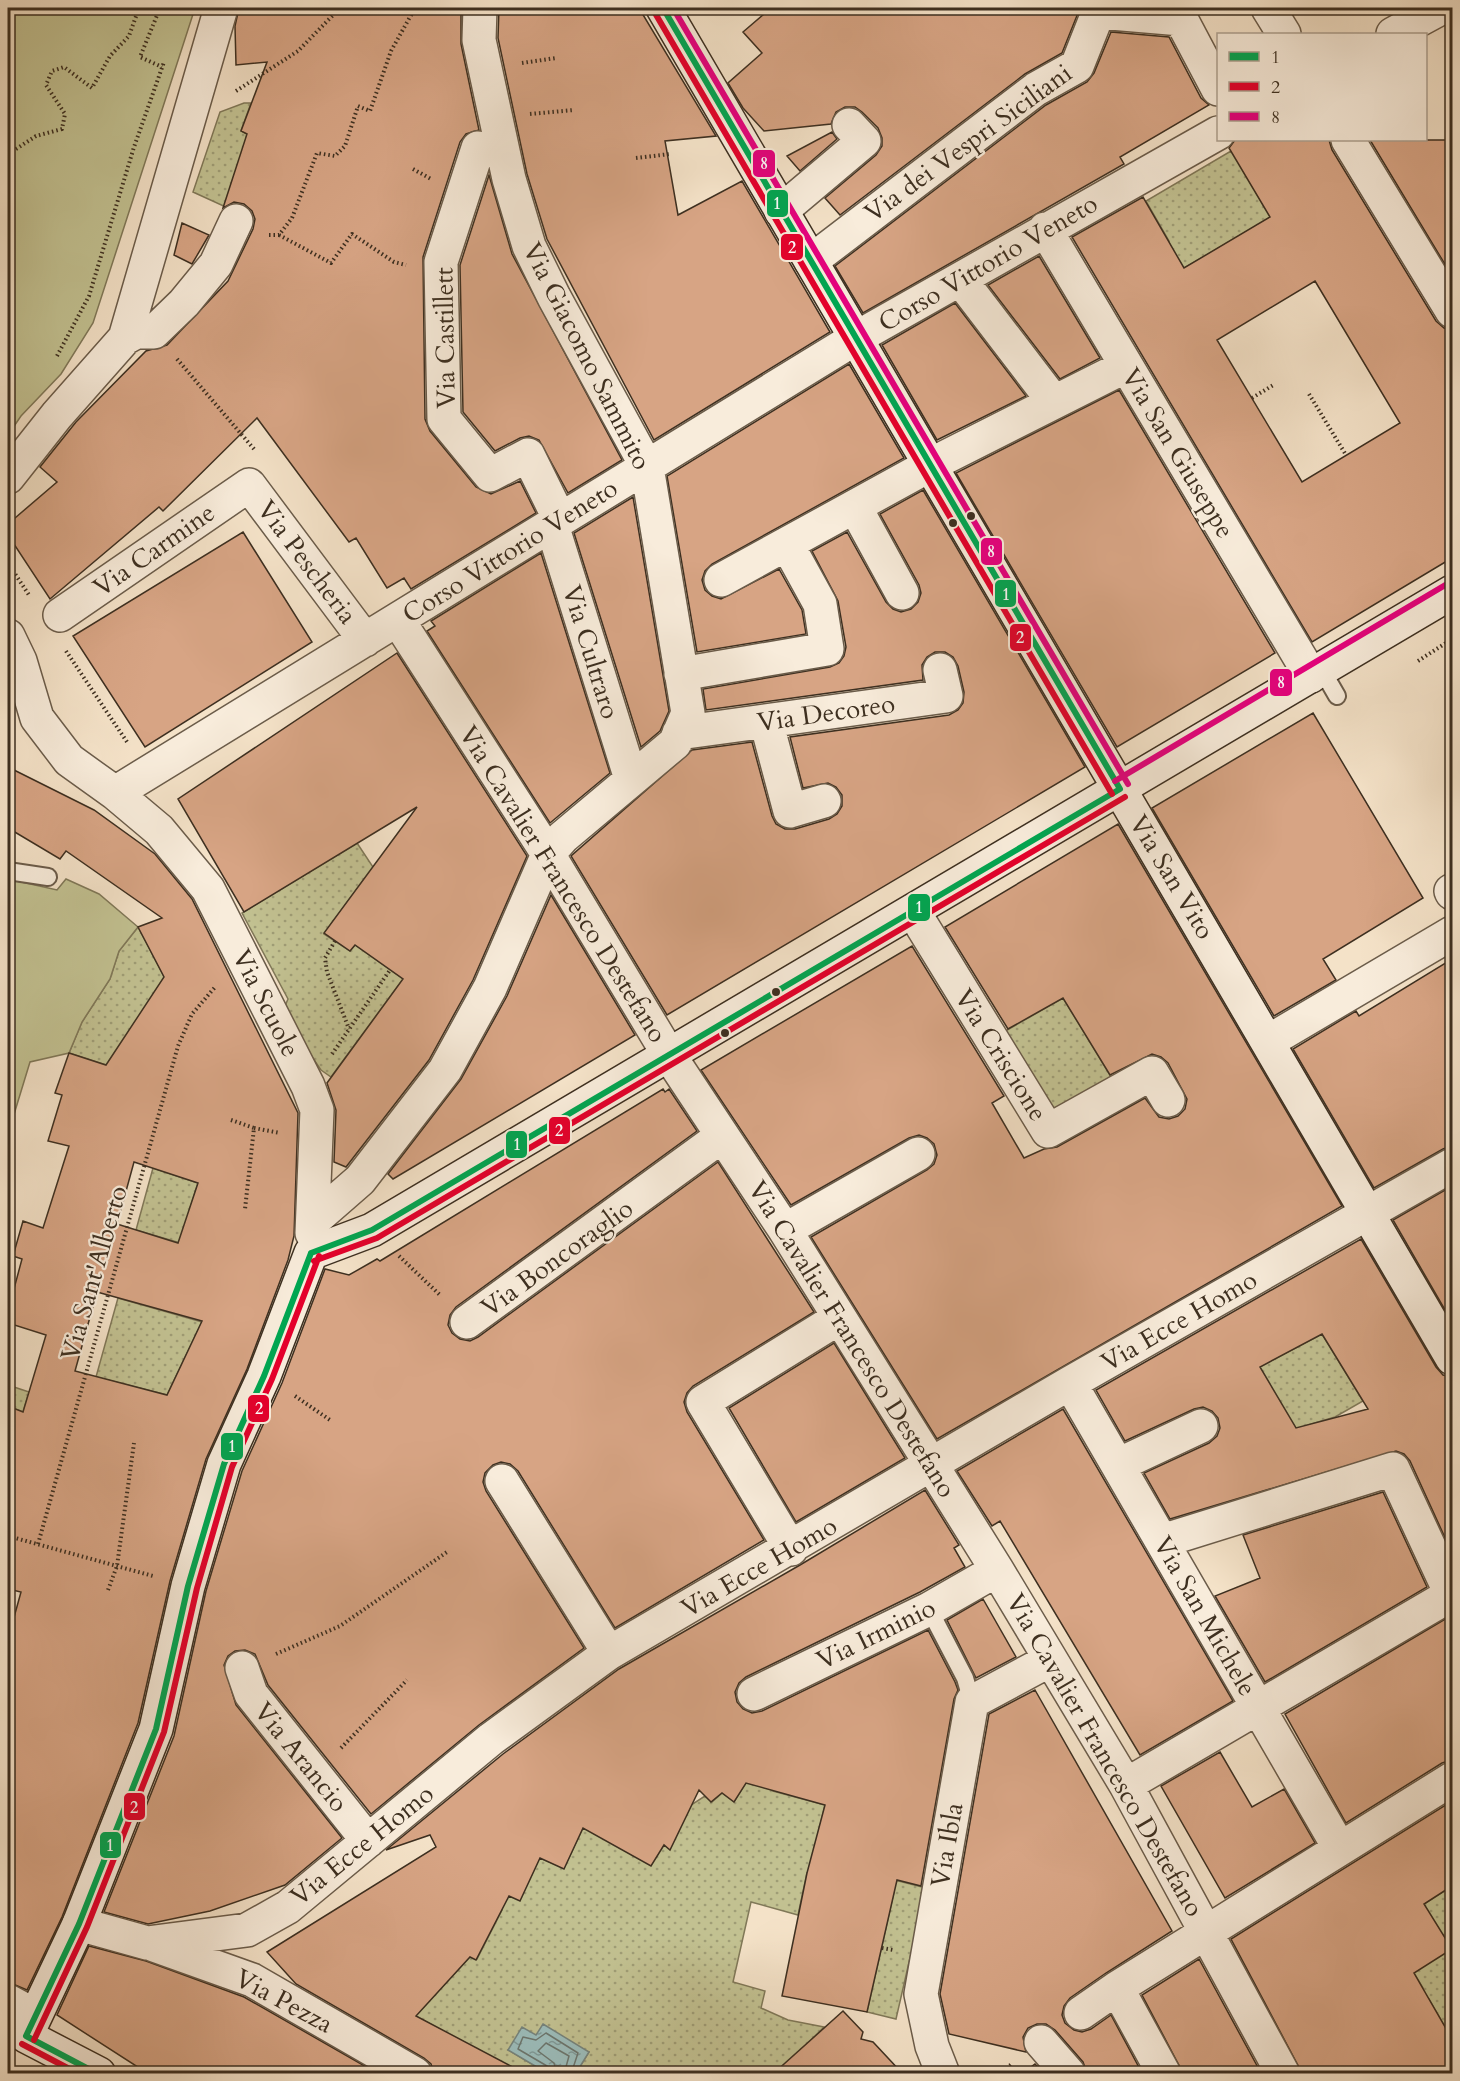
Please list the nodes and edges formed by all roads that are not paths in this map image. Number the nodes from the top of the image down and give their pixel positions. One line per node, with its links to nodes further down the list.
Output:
1 (221, 8): 20 (street)
2 (480, 8): 25 (street, Via Giacomo Sammito)
3 (663, 8): 14 (street, Via San Vito)
4 (1268, 8): 7 (street)
5 (1441, 8): 8 (street)
6 (1100, 10): 9 (street); 17 (street, Via dei Vespri Siciliani)
7 (1283, 33)
8 (1395, 33)
9 (1217, 86)
10 (849, 125): 14 (street)
11 (1217, 134): 16 (street, Corso Vittorio Veneto)
12 (1349, 141): 19 (street)
13 (478, 148): 29 (street, Via Castillett)
14 (781, 210): 17 (street, Via San Vito)
15 (236, 221): 20 (street)
16 (1045, 229): 18 (street, Corso Vittorio Veneto); 22 (street, Via San Giuseppe)
17 (811, 261): 21 (street, Via San Vito)
18 (960, 279): 21 (street, Corso Vittorio Veneto); 23 (street)
19 (1452, 311)
20 (139, 335): 26 (street)
21 (856, 338): 24 (street, Via San Vito); 25 (street, Corso Vittorio Veneto)
22 (1126, 366): 23 (street); 40 (street, Via San Giuseppe)
23 (1054, 402): 24 (street)
24 (930, 465): 28 (street); 46 (street, Via San Vito)
25 (647, 467): 29 (street, Corso Vittorio Veneto); 39 (street, Via Giacomo Sammito)
26 (8, 477)
27 (249, 485): 35 (street, Via Carmine); 37 (street, Via Pescheria)
28 (855, 507): 30 (street); 33 (street)
29 (556, 522): 34 (street, Corso Vittorio Veneto); 45 (street, Via Cultraro)
30 (787, 544): 31 (street); 39 (street)
31 (721, 580)
32 (1452, 592): 40 (street)
33 (902, 593)
34 (398, 620): 37 (street, Corso Vittorio Veneto); 49 (street, Via Cavalier Francesco Destefano)
35 (61, 630)
36 (8, 636): 41 (street, Via Scuole)
37 (365, 640): 47 (street, Corso Vittorio Veneto)
38 (940, 670): 43 (street, Via Decoreo)
39 (681, 674): 44 (street, Via Giacomo Sammito)
40 (1323, 681): 46 (street)
41 (25, 682): 42 (street); 47 (street, Via Scuole)
42 (8, 712)
43 (766, 721): 44 (street, Via Decoreo); 48 (street)
44 (679, 733): 45 (street, Via Giacomo Sammito)
45 (631, 779): 49 (street, Via Giacomo Sammito)
46 (1120, 789): 52 (street); 54 (street, Via San Vito)
47 (115, 793): 62 (street, Via Scuole)
48 (824, 801)
49 (548, 854): 55 (street, Via Cavalier Francesco Destefano); 62 (street, Via Giacomo Sammito)
50 (8, 871): 51 (lane)
51 (48, 877)
52 (913, 911): 55 (street); 56 (street, Via Criscione)
53 (1452, 933): 54 (street)
54 (1269, 1041): 60 (street, Via San Vito)
55 (669, 1054): 57 (street, Via Cavalier Francesco Destefano); 62 (street)
56 (1168, 1100)
57 (722, 1136): 61 (street, Via Cavalier Francesco Destefano); 64 (street, Via Boncoraglio)
58 (918, 1154): 61 (street)
59 (1452, 1165): 60 (street, Via Ecce Homo)
60 (1368, 1214): 65 (street, Via San Vito); 66 (street, Via Ecce Homo)
61 (785, 1230): 63 (street, Via Cavalier Francesco Destefano)
62 (312, 1237): 86 (street)
63 (839, 1318): 68 (street, Via Cavalier Francesco Destefano); 72 (street)
64 (468, 1322)
65 (1452, 1358)
66 (1070, 1383): 68 (street, Via Ecce Homo); 69 (street, Via San Michele)
67 (1201, 1426): 69 (street)
68 (932, 1465): 72 (street, Via Ecce Homo); 73 (street, Via Cavalier Francesco Destefano)
69 (1118, 1465): 71 (street, Via San Michele)
70 (502, 1481): 76 (street)
71 (1162, 1542): 74 (street); 81 (street, Via San Michele)
72 (790, 1549): 76 (street, Via Ecce Homo)
73 (997, 1570): 75 (street, Via Irminio); 77 (street, Via Cavalier Francesco Destefano)
74 (1452, 1594): 81 (street)
75 (929, 1609): 79 (street, Via Irminio); 80 (lane)
76 (609, 1653): 84 (street, Via Ecce Homo)
77 (1050, 1660): 80 (street); 83 (street, Via Cavalier Francesco Destefano)
78 (242, 1668): 84 (street, Via Arancio)
79 (754, 1694)
80 (972, 1702): 95 (street, Via Ibla)
81 (1258, 1708): 83 (street); 85 (street, Via San Michele)
82 (1452, 1779): 85 (street)
83 (1126, 1785): 87 (street, Via Cavalier Francesco Destefano)
84 (368, 1841): 88 (street, Via Ecce Homo)
85 (1340, 1849): 87 (street)
86 (79, 1924): 88 (street, Via Ecce Homo); 91 (street)
87 (1208, 1932): 89 (street); 98 (street, Via Cavalier Francesco Destefano)
88 (147, 1943): 94 (street, Via Pezza)
89 (1117, 1988): 90 (street); 97 (street)
90 (1081, 2013)
91 (22, 2017): 93 (street)
92 (1041, 2042): 96 (street)
93 (99, 2073)
94 (415, 2073)
95 (943, 2073)
96 (1069, 2073)
97 (1164, 2073)
98 (1283, 2073)

